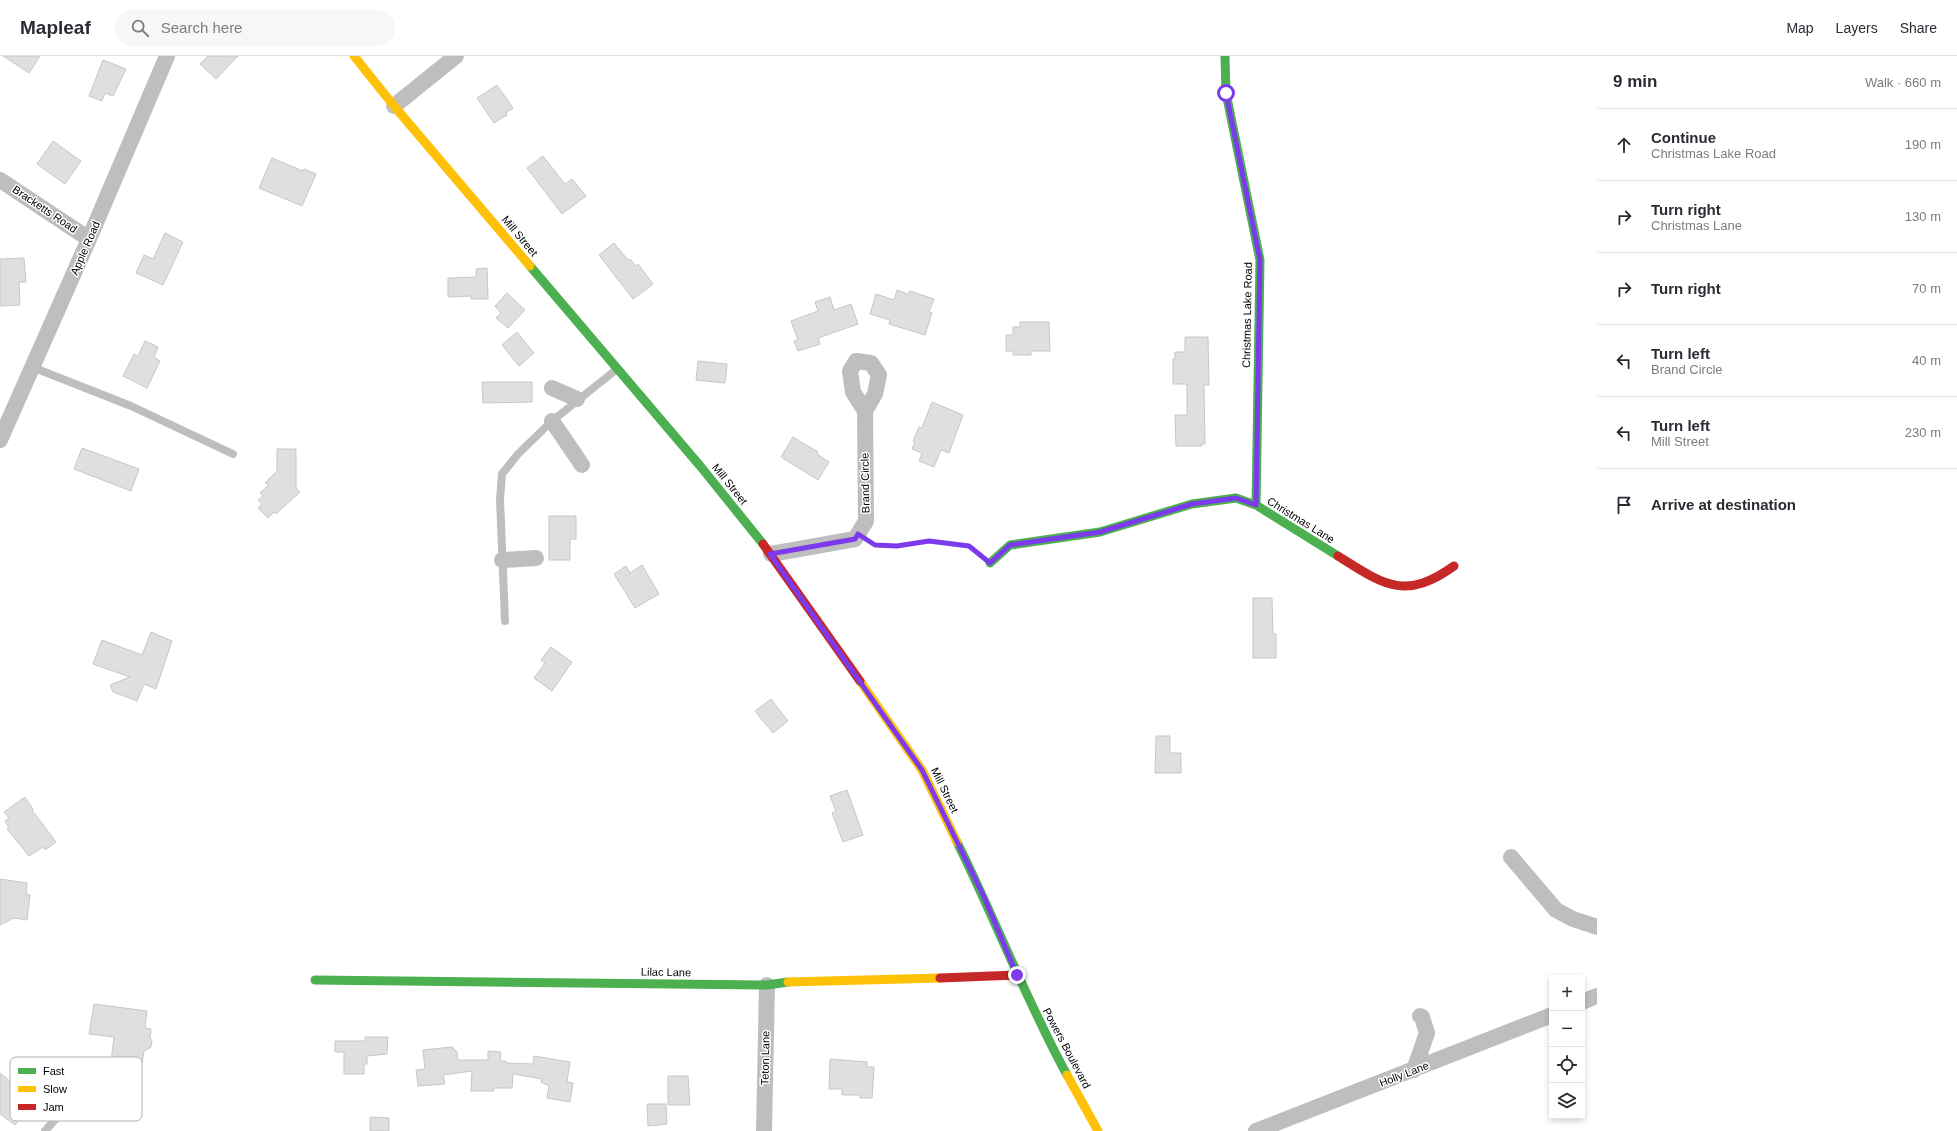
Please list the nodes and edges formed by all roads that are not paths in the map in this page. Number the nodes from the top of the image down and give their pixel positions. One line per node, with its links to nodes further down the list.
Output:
1 (167, 56): 7 (street, Apple Road)
2 (354, 56): 5 (street, Mill Street)
3 (456, 56): 5 (street)
4 (1225, 56): 17 (street, Christmas Lake Road)
5 (394, 106): 9 (street, Mill Street)
6 (0, 180): 7 (street, Bracketts Road)
7 (89, 239): 8 (street, Apple Road)
8 (32, 367): 14 (street, Apple Road); 15 (lane)
9 (617, 369): 11 (lane); 18 (street, Mill Street)
10 (552, 388): 11 (street)
11 (577, 399): 13 (lane)
12 (865, 411): 18 (street, Brand Circle)
13 (552, 421): 16 (street); 20 (lane)
14 (0, 440)
15 (233, 454)
16 (582, 465)
17 (1256, 505): 21 (street, Christmas Lane); 22 (street, Christmas Lane)
18 (770, 554): 26 (street, Mill Street)
19 (536, 558): 20 (street)
20 (502, 560): 23 (lane)
21 (990, 563)
22 (1454, 566)
23 (505, 621)
24 (1510, 857): 25 (street)
25 (1597, 926)
26 (1017, 975): 28 (street, Lilac Lane); 37 (street, Powers Boulevard)
27 (315, 980): 28 (street, Lilac Lane)
28 (767, 985): 36 (street, Teton Lane)
29 (1597, 996): 30 (street)
30 (1585, 1001)
31 (1420, 1016): 33 (street)
32 (1549, 1016): 33 (street, Holly Lane)
33 (1414, 1070): 38 (street, Holly Lane)
34 (54, 1121): 35 (lane)
35 (45, 1131)
36 (764, 1131)
37 (1098, 1131)
38 (1256, 1131)

